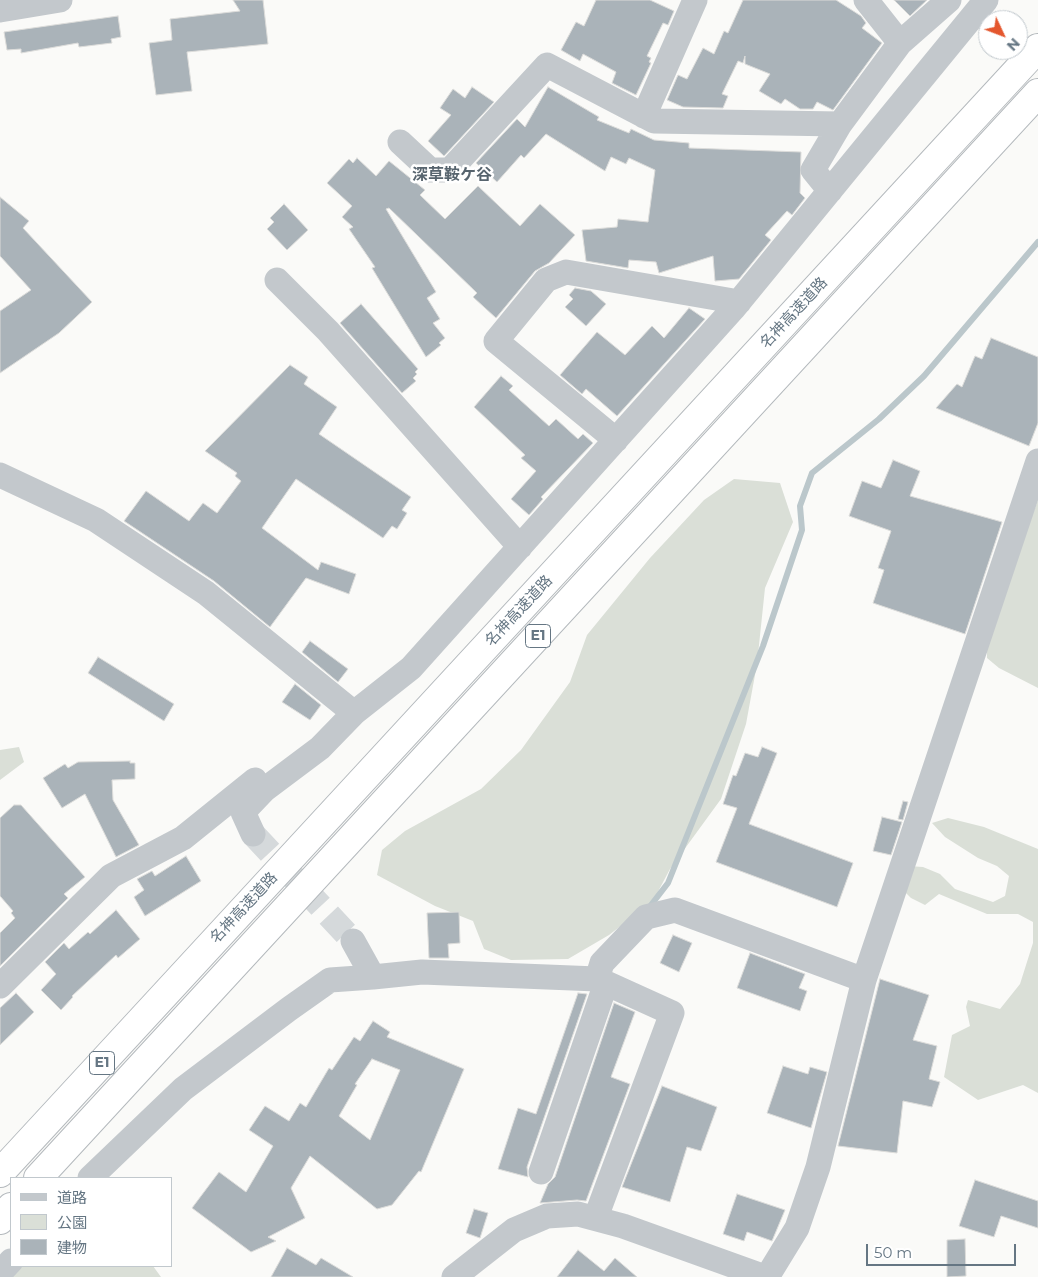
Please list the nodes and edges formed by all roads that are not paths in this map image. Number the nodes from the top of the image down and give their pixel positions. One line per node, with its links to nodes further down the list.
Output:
1 (60, 0): 6 (street)
2 (695, 0): 10 (street)
3 (866, 0): 7 (street)
4 (949, 0): 7 (street)
5 (986, 0): 13 (street)
6 (0, 10)
7 (900, 43): 11 (street)
8 (1038, 48): 28 (highway, 名神高速道路 / E1)
9 (1038, 93): 29 (highway, 名神高速道路 / E1)
10 (644, 116): 11 (street); 12 (street)
11 (840, 124): 13 (street)
12 (400, 142)
13 (830, 191): 15 (street)
14 (277, 280): 19 (street)
15 (739, 302): 16 (street); 16 (street)
16 (616, 440): 19 (street)
17 (1038, 461): 24 (street)
18 (0, 475): 20 (street)
19 (520, 547): 20 (street)
20 (354, 713): 21 (street); 26 (street)
21 (253, 834)
22 (353, 941): 23 (street)
23 (373, 977): 25 (street); 30 (street)
24 (864, 980): 25 (street); 37 (street)
25 (601, 981): 27 (street); 32 (street)
26 (0, 986)
27 (541, 1172)
28 (0, 1173)
29 (39, 1177)
30 (91, 1177)
31 (10, 1208): 33 (highway)
32 (596, 1217): 36 (street); 37 (street)
33 (0, 1220)
34 (10, 1262): 35 (street)
35 (0, 1273)
36 (454, 1277)
37 (766, 1277)

